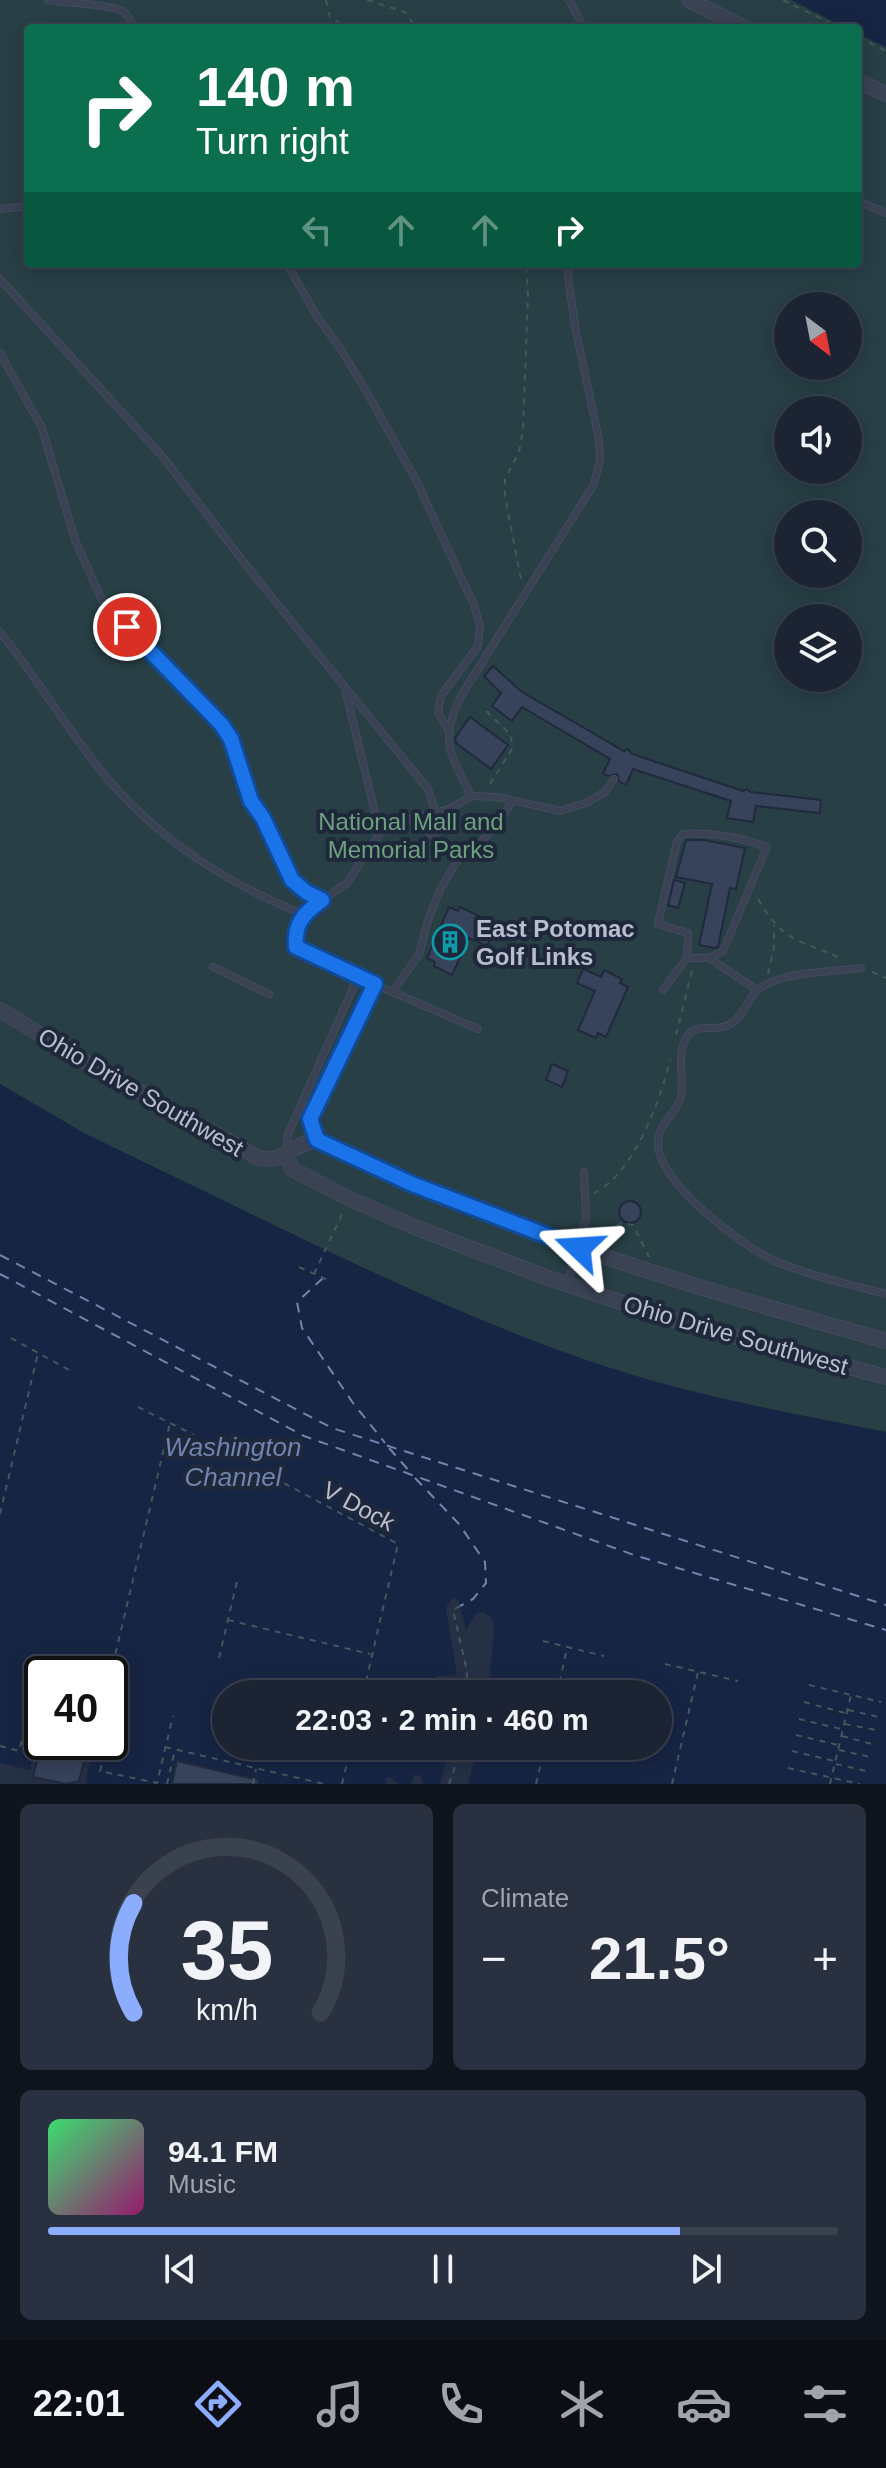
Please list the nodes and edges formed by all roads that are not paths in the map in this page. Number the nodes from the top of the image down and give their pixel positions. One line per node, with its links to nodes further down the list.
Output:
1 (48, 0): 4 (lane)
2 (569, 0): 5 (lane)
3 (689, 0): 6 (street)
4 (132, 24)
5 (582, 24)
6 (737, 24)
7 (862, 83): 8 (street)
8 (886, 94)
9 (862, 203): 12 (lane)
10 (24, 204): 11 (lane)
11 (0, 209)
12 (886, 213)
13 (289, 268): 19 (lane)
14 (569, 268): 19 (lane)
15 (0, 279): 18 (lane)
16 (0, 353): 27 (lane)
17 (0, 632): 28 (lane)
18 (345, 689): 23 (lane); 25 (lane)
19 (449, 731): 21 (lane)
20 (614, 779): 22 (lane)
21 (471, 796): 22 (lane); 23 (lane)
22 (511, 801): 26 (lane)
23 (436, 813): 24 (lane)
24 (416, 818): 25 (lane); 26 (lane)
25 (380, 833): 27 (lane)
26 (457, 861): 37 (lane)
27 (322, 900): 28 (lane)
28 (302, 914): 33 (lane)
29 (687, 958): 30 (lane); 30 (lane); 35 (lane)
30 (709, 958): 36 (lane)
31 (213, 967): 38 (lane)
32 (861, 968): 36 (lane)
33 (358, 977): 34 (lane); 42 (lane)
34 (375, 984): 37 (lane); 41 (lane)
35 (663, 990)
36 (757, 990): 46 (lane)
37 (392, 992): 40 (lane)
38 (269, 994)
39 (0, 1010): 42 (street, Ohio Drive Southwest)
40 (478, 1029)
41 (317, 1140): 42 (street, Ohio Drive Southwest); 44 (street, Ohio Drive Southwest)
42 (286, 1154): 45 (street, Ohio Drive Southwest)
43 (584, 1172): 44 (lane)
44 (579, 1248): 45 (lane); 47 (street, Ohio Drive Southwest)
45 (567, 1285): 48 (street, Ohio Drive Southwest)
46 (886, 1294)
47 (886, 1341)
48 (886, 1377)

